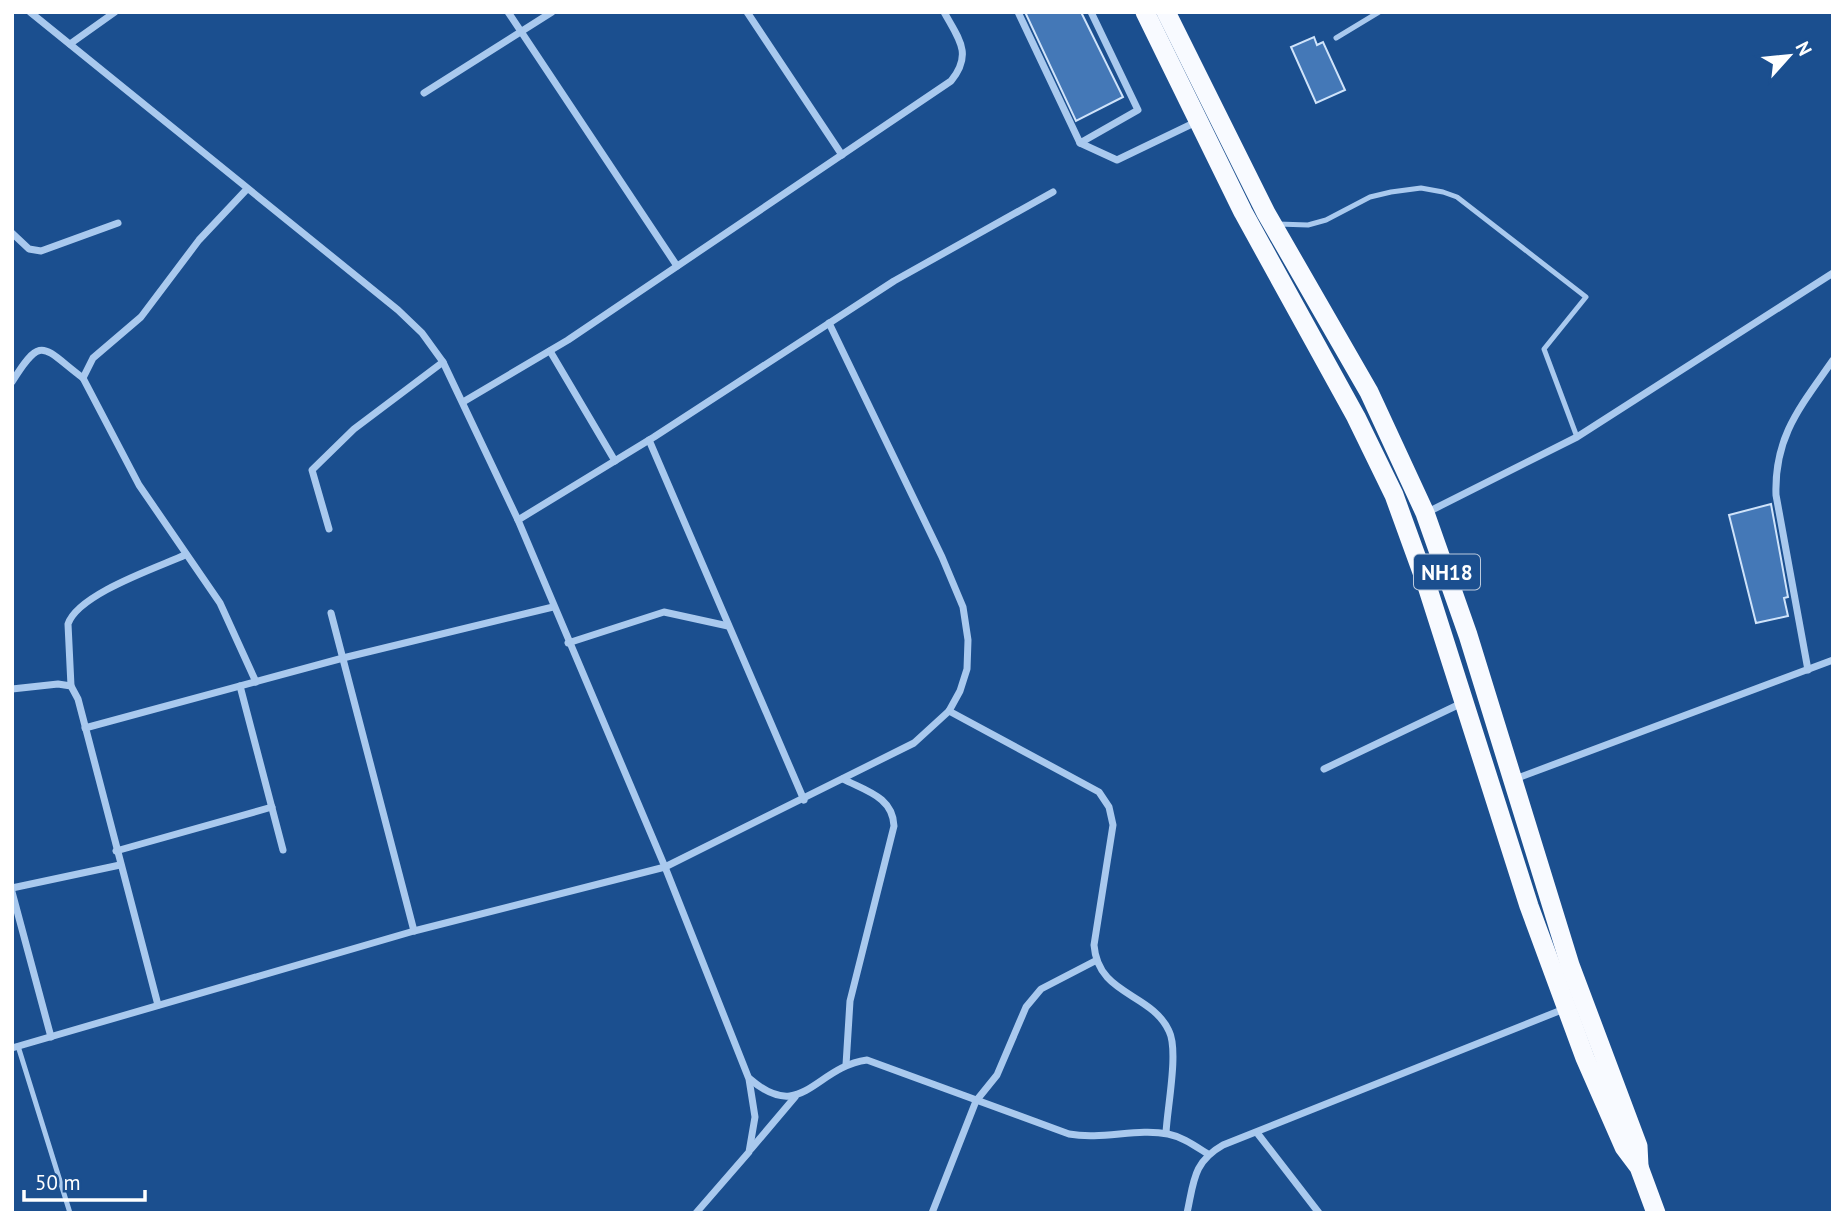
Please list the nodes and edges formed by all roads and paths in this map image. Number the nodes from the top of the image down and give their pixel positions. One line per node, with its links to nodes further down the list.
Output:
1 (30, 12): 14 (street)
2 (115, 12): 14 (street)
3 (508, 12): 12 (street)
4 (552, 12): 12 (street)
5 (747, 12): 18 (street)
6 (944, 12): 18 (street)
7 (1018, 12): 17 (street)
8 (1091, 12): 17 (street)
9 (1145, 12): 16 (highway, NH18)
10 (1166, 12): 22 (highway, NH18)
11 (1379, 12): 13 (lane)
12 (521, 32): 15 (street); 24 (street)
13 (1336, 38)
14 (70, 44): 19 (street)
15 (424, 93)
16 (1197, 121): 17 (street); 51 (highway, NH18)
17 (1080, 143)
18 (842, 155): 24 (street)
19 (247, 189): 29 (street); 30 (street)
20 (1053, 192): 26 (street)
21 (118, 223): 23 (street)
22 (1272, 224): 33 (lane); 36 (highway, NH18)
23 (12, 233)
24 (677, 266): 27 (street)
25 (1833, 273): 33 (street)
26 (829, 323): 34 (street); 52 (street)
27 (550, 351): 32 (street); 35 (street)
28 (1833, 360): 46 (street)
29 (443, 362): 32 (street); 38 (street)
30 (83, 378): 31 (street); 39 (street)
31 (12, 382)
32 (463, 402): 37 (street)
33 (1577, 437): 36 (street)
34 (649, 440): 35 (street); 42 (street)
35 (615, 461): 37 (street)
36 (1425, 513): 56 (highway, NH18)
37 (517, 520): 40 (street)
38 (329, 529)
39 (185, 555): 47 (street); 48 (street)
40 (553, 607): 43 (street); 44 (street)
41 (331, 612): 44 (street)
42 (729, 626): 43 (street); 57 (street)
43 (568, 643): 62 (street)
44 (343, 659): 47 (street); 64 (street)
45 (1833, 660): 46 (street)
46 (1808, 670): 56 (street)
47 (256, 682): 49 (street)
48 (71, 686): 50 (street); 53 (street)
49 (240, 686): 53 (street); 58 (street)
50 (12, 690)
51 (1464, 702): 54 (street); 66 (highway, NH18)
52 (949, 711): 55 (street); 65 (street)
53 (85, 728): 60 (street)
54 (1324, 769)
55 (844, 779): 57 (street); 70 (street)
56 (1511, 780): 66 (highway, NH18)
57 (804, 800): 62 (street)
58 (272, 807): 59 (street); 60 (street)
59 (283, 850)
60 (117, 851): 61 (street)
61 (120, 865): 63 (street); 67 (street)
62 (665, 867): 64 (street); 71 (street)
63 (12, 890): 68 (street)
64 (414, 931): 67 (street)
65 (1095, 961): 73 (street); 74 (street)
66 (1575, 1004): 75 (street); 83 (highway, NH18)
67 (158, 1005): 68 (street)
68 (51, 1037): 69 (street)
69 (15, 1047): 78 (lane)
70 (846, 1065): 72 (street); 73 (street)
71 (749, 1079): 72 (street); 76 (street)
72 (795, 1096): 76 (street)
73 (976, 1101): 74 (street); 80 (street)
74 (1166, 1133): 77 (street)
75 (1258, 1134): 77 (street); 82 (street)
76 (749, 1152): 79 (street)
77 (1208, 1154): 81 (street)
78 (70, 1213)
79 (696, 1213)
80 (932, 1213)
81 (1187, 1213)
82 (1320, 1213)
83 (1656, 1213)

